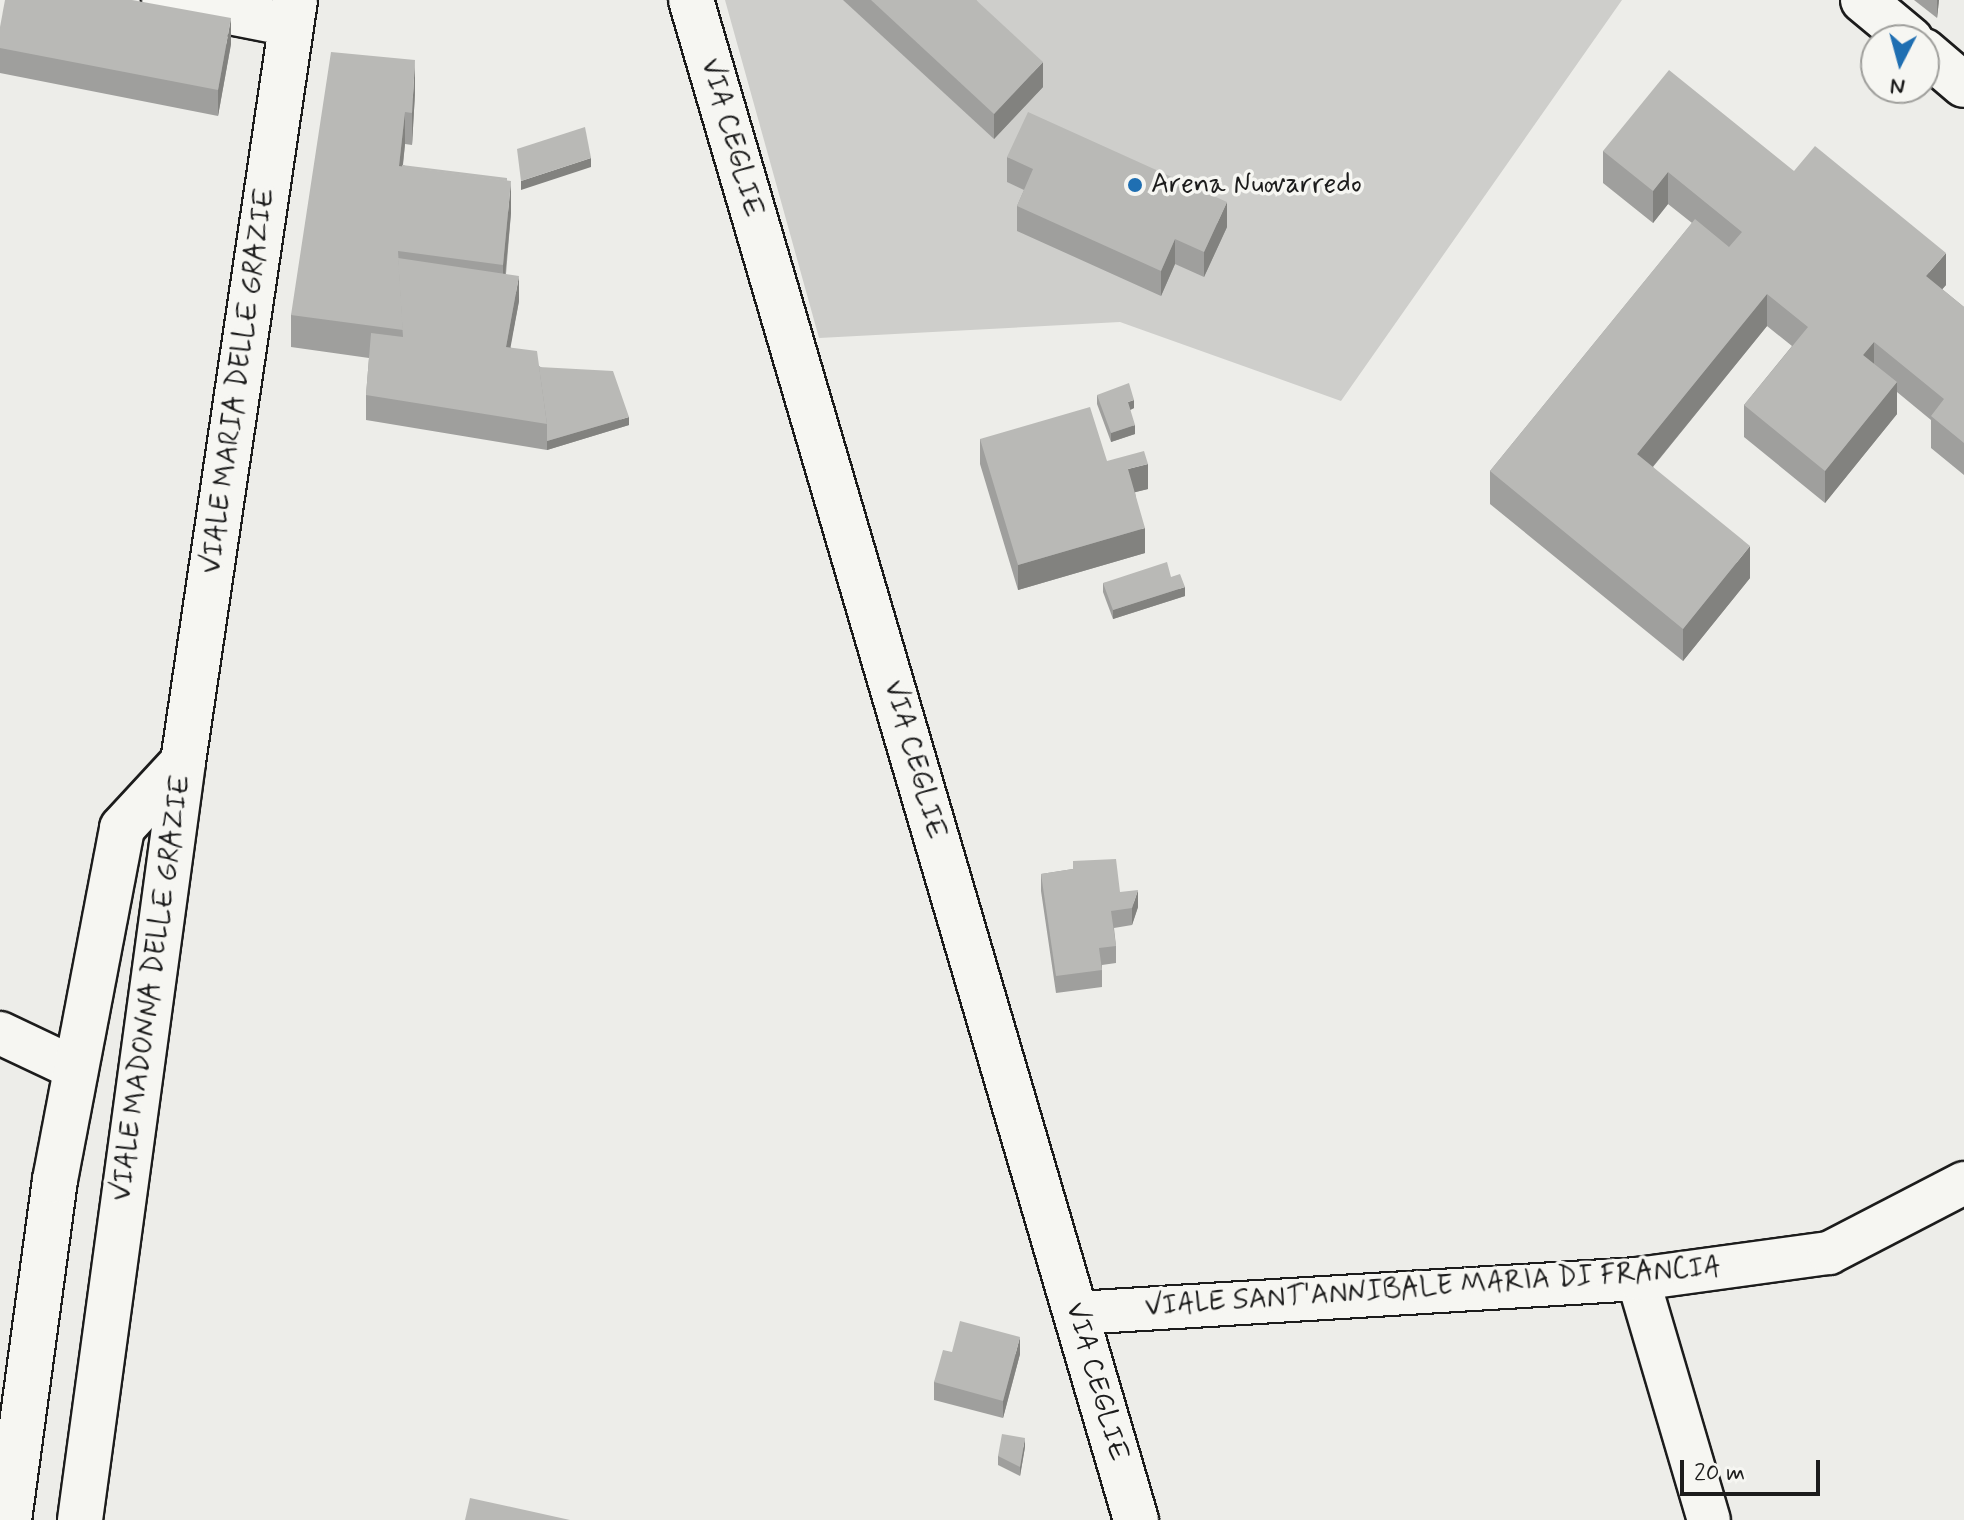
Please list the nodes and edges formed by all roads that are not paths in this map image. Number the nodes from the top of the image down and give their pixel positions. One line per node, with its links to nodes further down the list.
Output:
1 (163, 0): 4 (street)
2 (691, 0): 13 (street, VIA CEGLIE)
3 (1863, 0): 5 (street)
4 (293, 12): 8 (street, VIALE MARIA DELLE GRAZIE)
5 (1892, 24)
6 (1940, 65): 7 (street)
7 (1964, 85)
8 (183, 762): 10 (street, VIALE MADONNA DELLE GRAZIE); 15 (street, VIALE MADONNA DELLE GRAZIE)
9 (0, 1033): 10 (street)
10 (76, 1069): 14 (street, VIALE MADONNA DELLE GRAZIE)
11 (1964, 1183): 12 (street, VIALE SANT'ANNIBALE MARIA DI FRANCIA)
12 (1638, 1279): 13 (street, VIALE SANT'ANNIBALE MARIA DI FRANCIA); 17 (street)
13 (1077, 1313): 16 (street, VIA CEGLIE)
14 (9, 1520)
15 (80, 1520)
16 (1136, 1520)
17 (1709, 1520)

